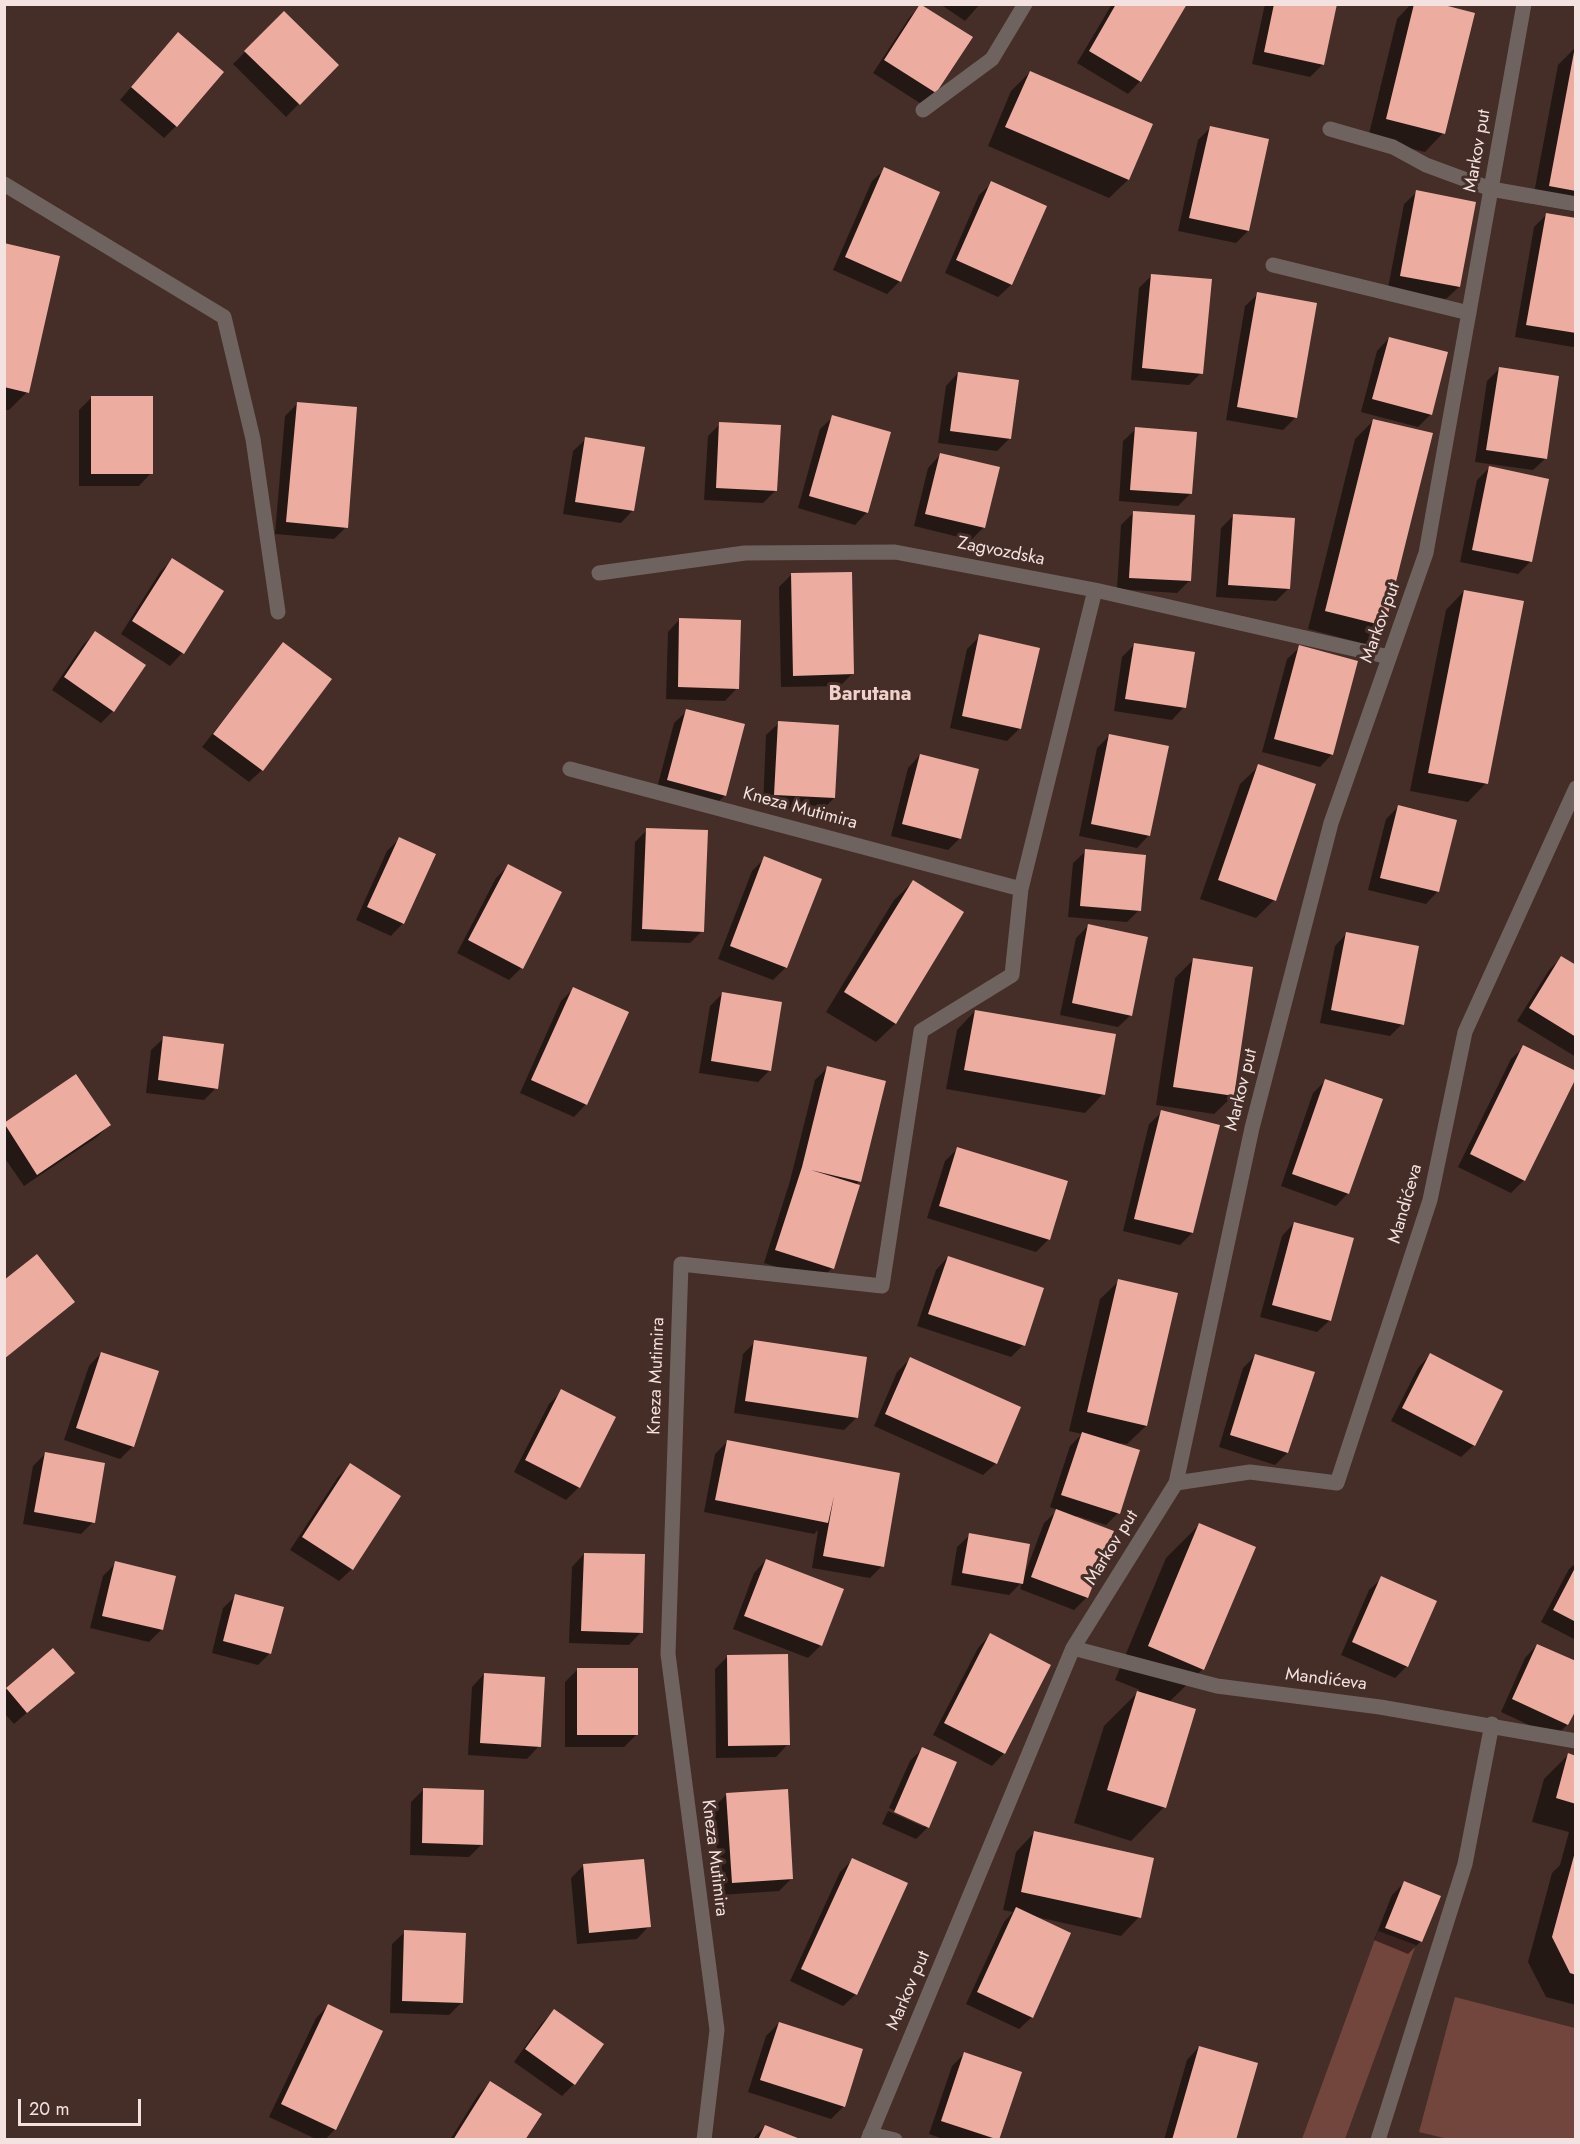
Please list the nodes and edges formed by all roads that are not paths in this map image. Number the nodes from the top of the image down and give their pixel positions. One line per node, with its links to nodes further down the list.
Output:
1 (1025, 4): 3 (street)
2 (1524, 4): 6 (street, Markov put)
3 (923, 110)
4 (1330, 129): 6 (street)
5 (4, 184): 12 (street)
6 (1491, 189): 7 (street); 9 (street, Markov put)
7 (1575, 204)
8 (1273, 265): 9 (street)
9 (1469, 312): 13 (street, Markov put)
10 (598, 573): 11 (street, Zagvozdska)
11 (1095, 590): 13 (street, Zagvozdska); 16 (street, Kneza Mutimira)
12 (278, 612)
13 (1389, 657): 17 (street, Markov put)
14 (570, 769): 16 (street, Kneza Mutimira)
15 (1575, 789): 17 (street, Mandićeva)
16 (1020, 889): 22 (street, Kneza Mutimira)
17 (1176, 1483): 18 (street, Markov put)
18 (1073, 1648): 19 (street, Mandićeva); 21 (street, Markov put)
19 (1492, 1724): 20 (street, Mandićeva); 24 (street)
20 (1575, 1741)
21 (869, 2137): 23 (street)
22 (704, 2139)
23 (895, 2139)
24 (1378, 2139)

